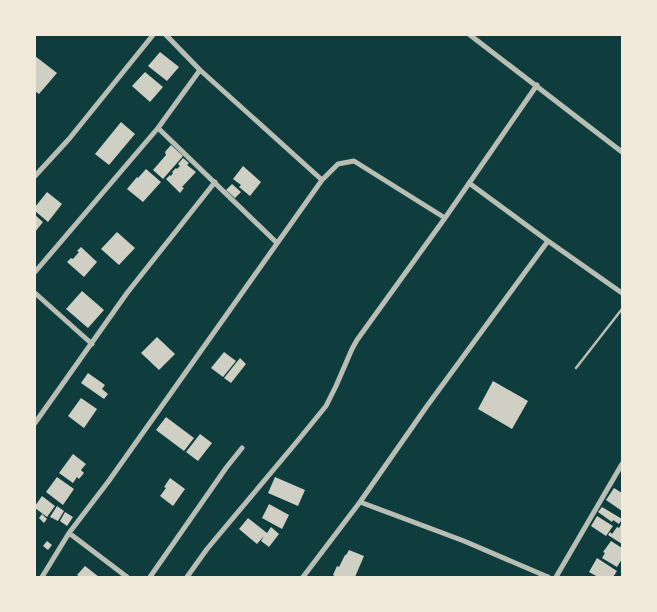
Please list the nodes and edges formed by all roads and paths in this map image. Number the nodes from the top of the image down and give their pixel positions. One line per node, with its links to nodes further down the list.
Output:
1 (153, 35): 8 (street)
2 (166, 35): 4 (street)
3 (470, 35): 5 (street)
4 (200, 70): 6 (street); 9 (street)
5 (537, 86): 7 (street); 11 (street)
6 (158, 128): 10 (street); 15 (street)
7 (622, 152)
8 (35, 176)
9 (322, 180): 12 (street); 14 (street)
10 (215, 182): 14 (street); 19 (street)
11 (469, 183): 12 (street); 13 (street)
12 (445, 218): 30 (street)
13 (548, 241): 17 (street); 24 (street)
14 (277, 243): 25 (street)
15 (35, 272)
16 (35, 293): 19 (street)
17 (622, 293)
18 (622, 309): 20 (lane)
19 (92, 344): 21 (street)
20 (576, 368)
21 (35, 424)
22 (242, 448): 29 (street)
23 (622, 464): 33 (street)
24 (360, 502): 26 (street); 32 (street)
25 (69, 533): 27 (street); 28 (street)
26 (304, 575): 31 (street)
27 (42, 577)
28 (127, 577)
29 (150, 577)
30 (187, 577)
31 (313, 577)
32 (548, 577)
33 (556, 577)

